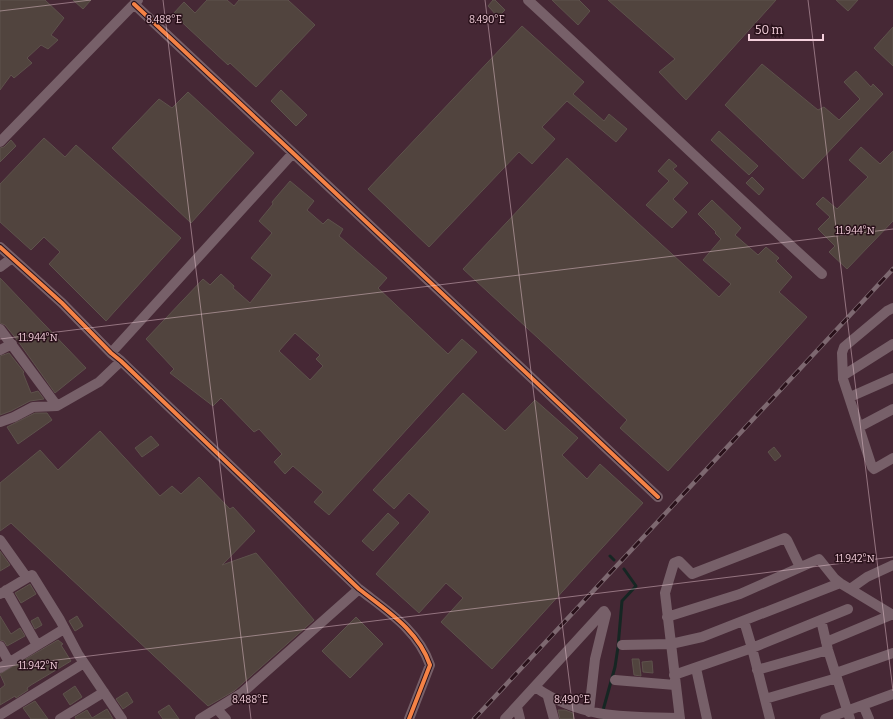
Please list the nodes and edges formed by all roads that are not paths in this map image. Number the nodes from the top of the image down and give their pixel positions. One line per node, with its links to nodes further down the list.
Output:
1 (528, 0): 8 (street)
2 (136, 2): 3 (street); 4 (street)
3 (0, 142)
4 (293, 153): 14 (street); 24 (street)
5 (0, 247): 6 (street)
6 (12, 258): 7 (street); 14 (street)
7 (0, 267)
8 (822, 274)
9 (893, 308): 16 (street)
10 (0, 329): 11 (street)
11 (12, 344): 13 (street); 19 (street)
12 (893, 344): 16 (street)
13 (0, 350)
14 (111, 353): 15 (street)
15 (121, 361): 19 (street); 30 (street)
16 (844, 375): 18 (street)
17 (893, 378): 18 (street)
18 (850, 397): 22 (street)
19 (57, 406): 21 (street)
20 (893, 410): 22 (street)
21 (0, 422)
22 (859, 427): 23 (street)
23 (893, 458)
24 (658, 498)
25 (0, 540): 28 (street)
26 (893, 565): 31 (street)
27 (800, 568): 29 (street); 35 (street); 35 (street)
28 (27, 578): 32 (street); 38 (street)
29 (840, 583): 31 (street); 37 (street)
30 (359, 589): 61 (street); 69 (street)
31 (850, 589): 34 (street)
32 (3, 592): 40 (street)
33 (848, 610): 36 (street)
34 (893, 615): 43 (street)
35 (668, 617): 39 (street)
36 (821, 620): 43 (street); 44 (street)
37 (744, 621): 39 (street); 44 (street)
38 (64, 628): 40 (street); 47 (street)
39 (671, 644): 41 (street); 53 (street)
40 (37, 645): 46 (street)
41 (622, 645)
42 (0, 646): 46 (street)
43 (827, 646): 50 (street); 51 (street)
44 (752, 648): 49 (street); 50 (street)
45 (893, 653): 51 (street)
46 (9, 662): 48 (street)
47 (84, 662): 55 (street); 63 (street)
48 (0, 668)
49 (696, 668): 53 (street); 74 (street)
50 (757, 670): 58 (street)
51 (836, 676): 58 (street); 64 (street)
52 (615, 680): 53 (street)
53 (675, 680): 73 (street)
54 (535, 687): 57 (street); 60 (street); 62 (street)
55 (104, 692): 65 (street); 66 (street)
56 (893, 694): 59 (street)
57 (548, 697): 62 (street); 72 (street)
58 (765, 700): 75 (street)
59 (864, 705): 64 (street); 77 (street)
60 (517, 707): 70 (street); 71 (street)
61 (216, 709): 67 (street); 68 (street)
62 (589, 712): 73 (street)
63 (0, 715)
64 (848, 715): 76 (street)
65 (60, 719)
66 (122, 719)
67 (200, 719)
68 (226, 719)
69 (409, 719)
70 (505, 719)
71 (520, 719)
72 (554, 719)
73 (680, 719)
74 (708, 719)
75 (770, 719)
76 (825, 719)
77 (869, 719)

